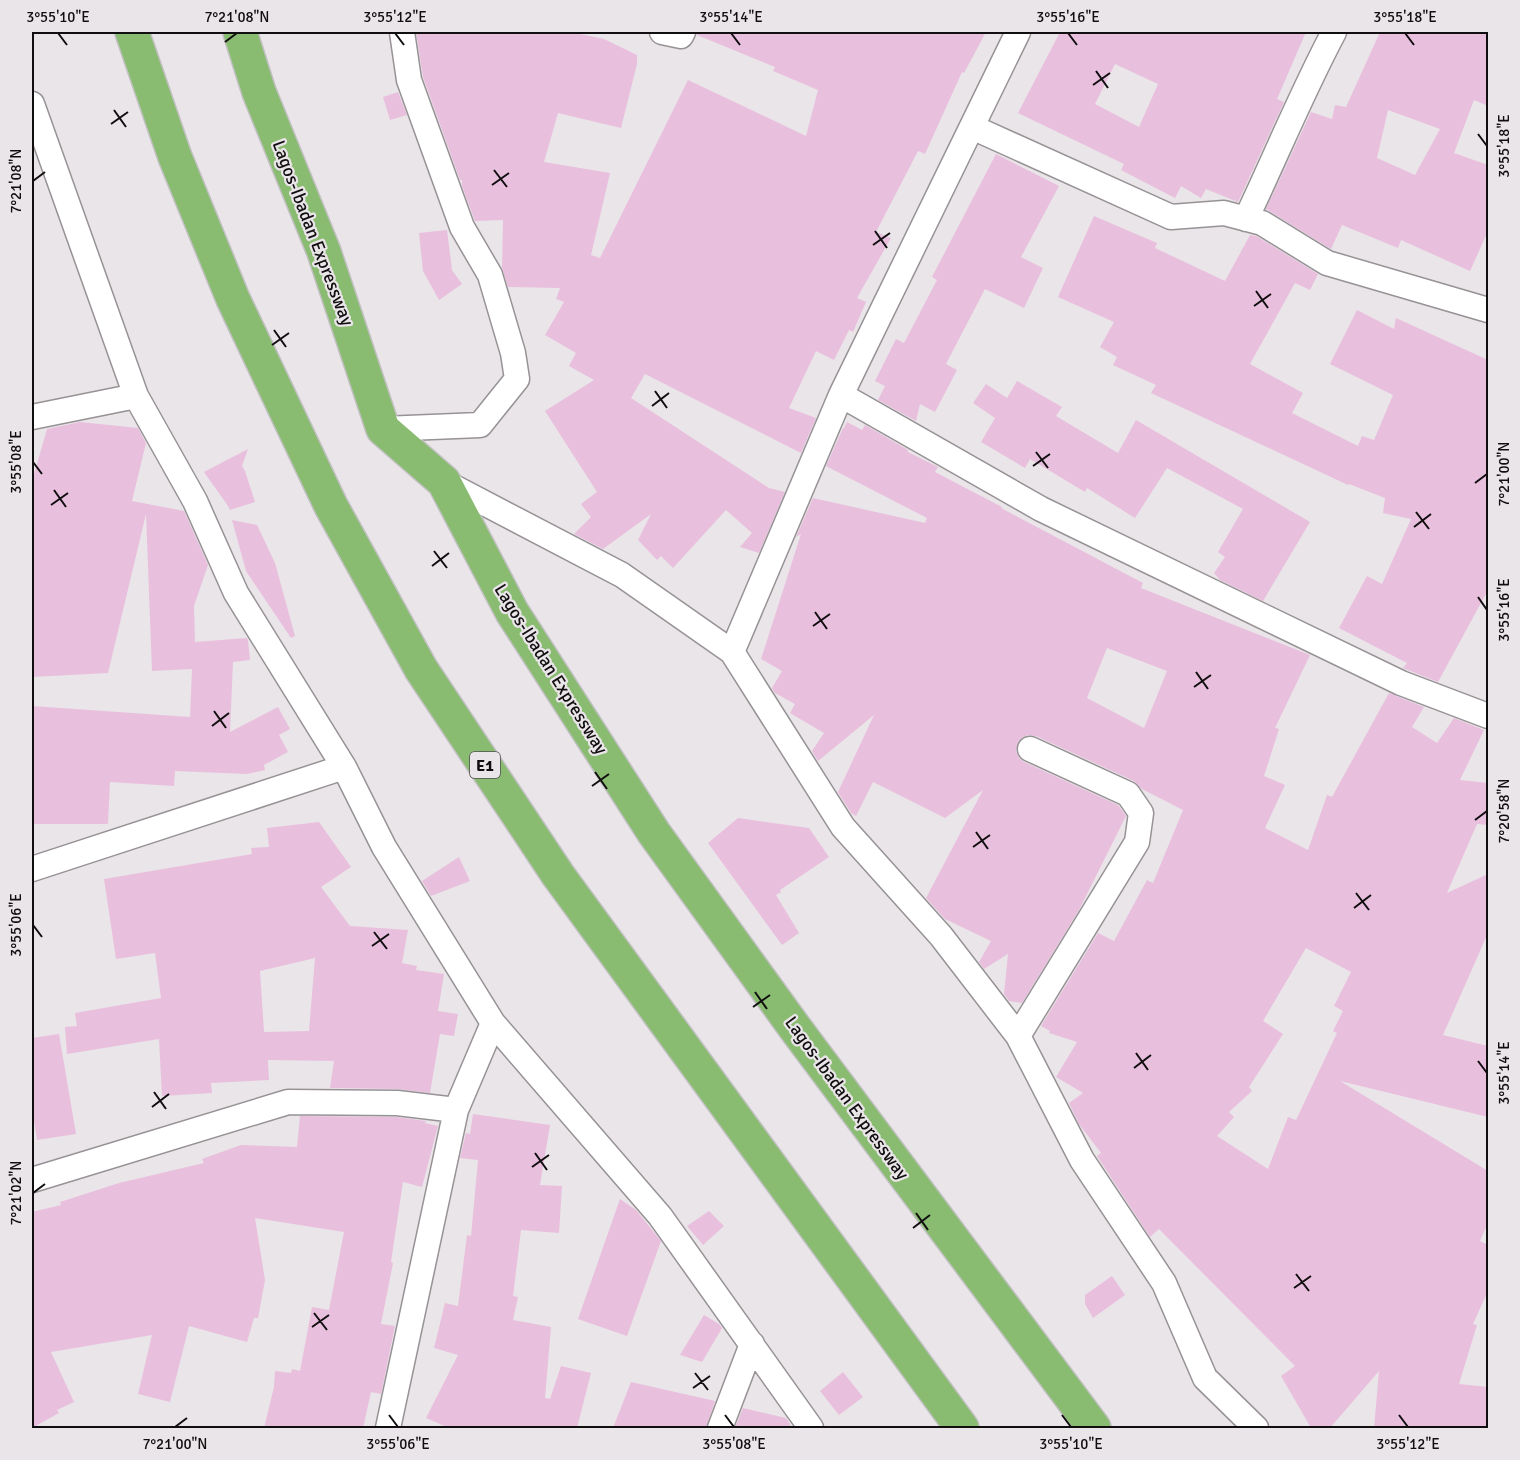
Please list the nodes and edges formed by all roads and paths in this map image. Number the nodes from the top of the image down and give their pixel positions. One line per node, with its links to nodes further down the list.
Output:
1 (132, 32): 30 (highway, E1)
2 (240, 32): 15 (highway, Lagos-Ibadan Expressway)
3 (402, 32): 15 (street)
4 (662, 32): 5 (street)
5 (683, 32)
6 (1018, 32): 9 (street)
7 (1334, 32): 10 (street)
8 (32, 104): 13 (street)
9 (972, 127): 10 (street); 12 (street)
10 (1246, 219): 11 (street)
11 (1488, 310)
12 (841, 395): 17 (street); 18 (street)
13 (136, 396): 14 (street); 20 (street)
14 (32, 417)
15 (383, 429): 16 (highway, Lagos-Ibadan Expressway)
16 (444, 482): 17 (street); 31 (highway, Lagos-Ibadan Expressway)
17 (732, 652): 23 (street)
18 (1488, 716)
19 (1030, 749): 23 (street)
20 (344, 767): 21 (street); 22 (street)
21 (32, 869)
22 (493, 1023): 24 (street); 26 (street)
23 (1018, 1036): 32 (street)
24 (456, 1110): 25 (street); 27 (street)
25 (32, 1180)
26 (752, 1344): 28 (street); 29 (street)
27 (388, 1428)
28 (720, 1428)
29 (811, 1428)
30 (962, 1428)
31 (1094, 1428)
32 (1256, 1428)

